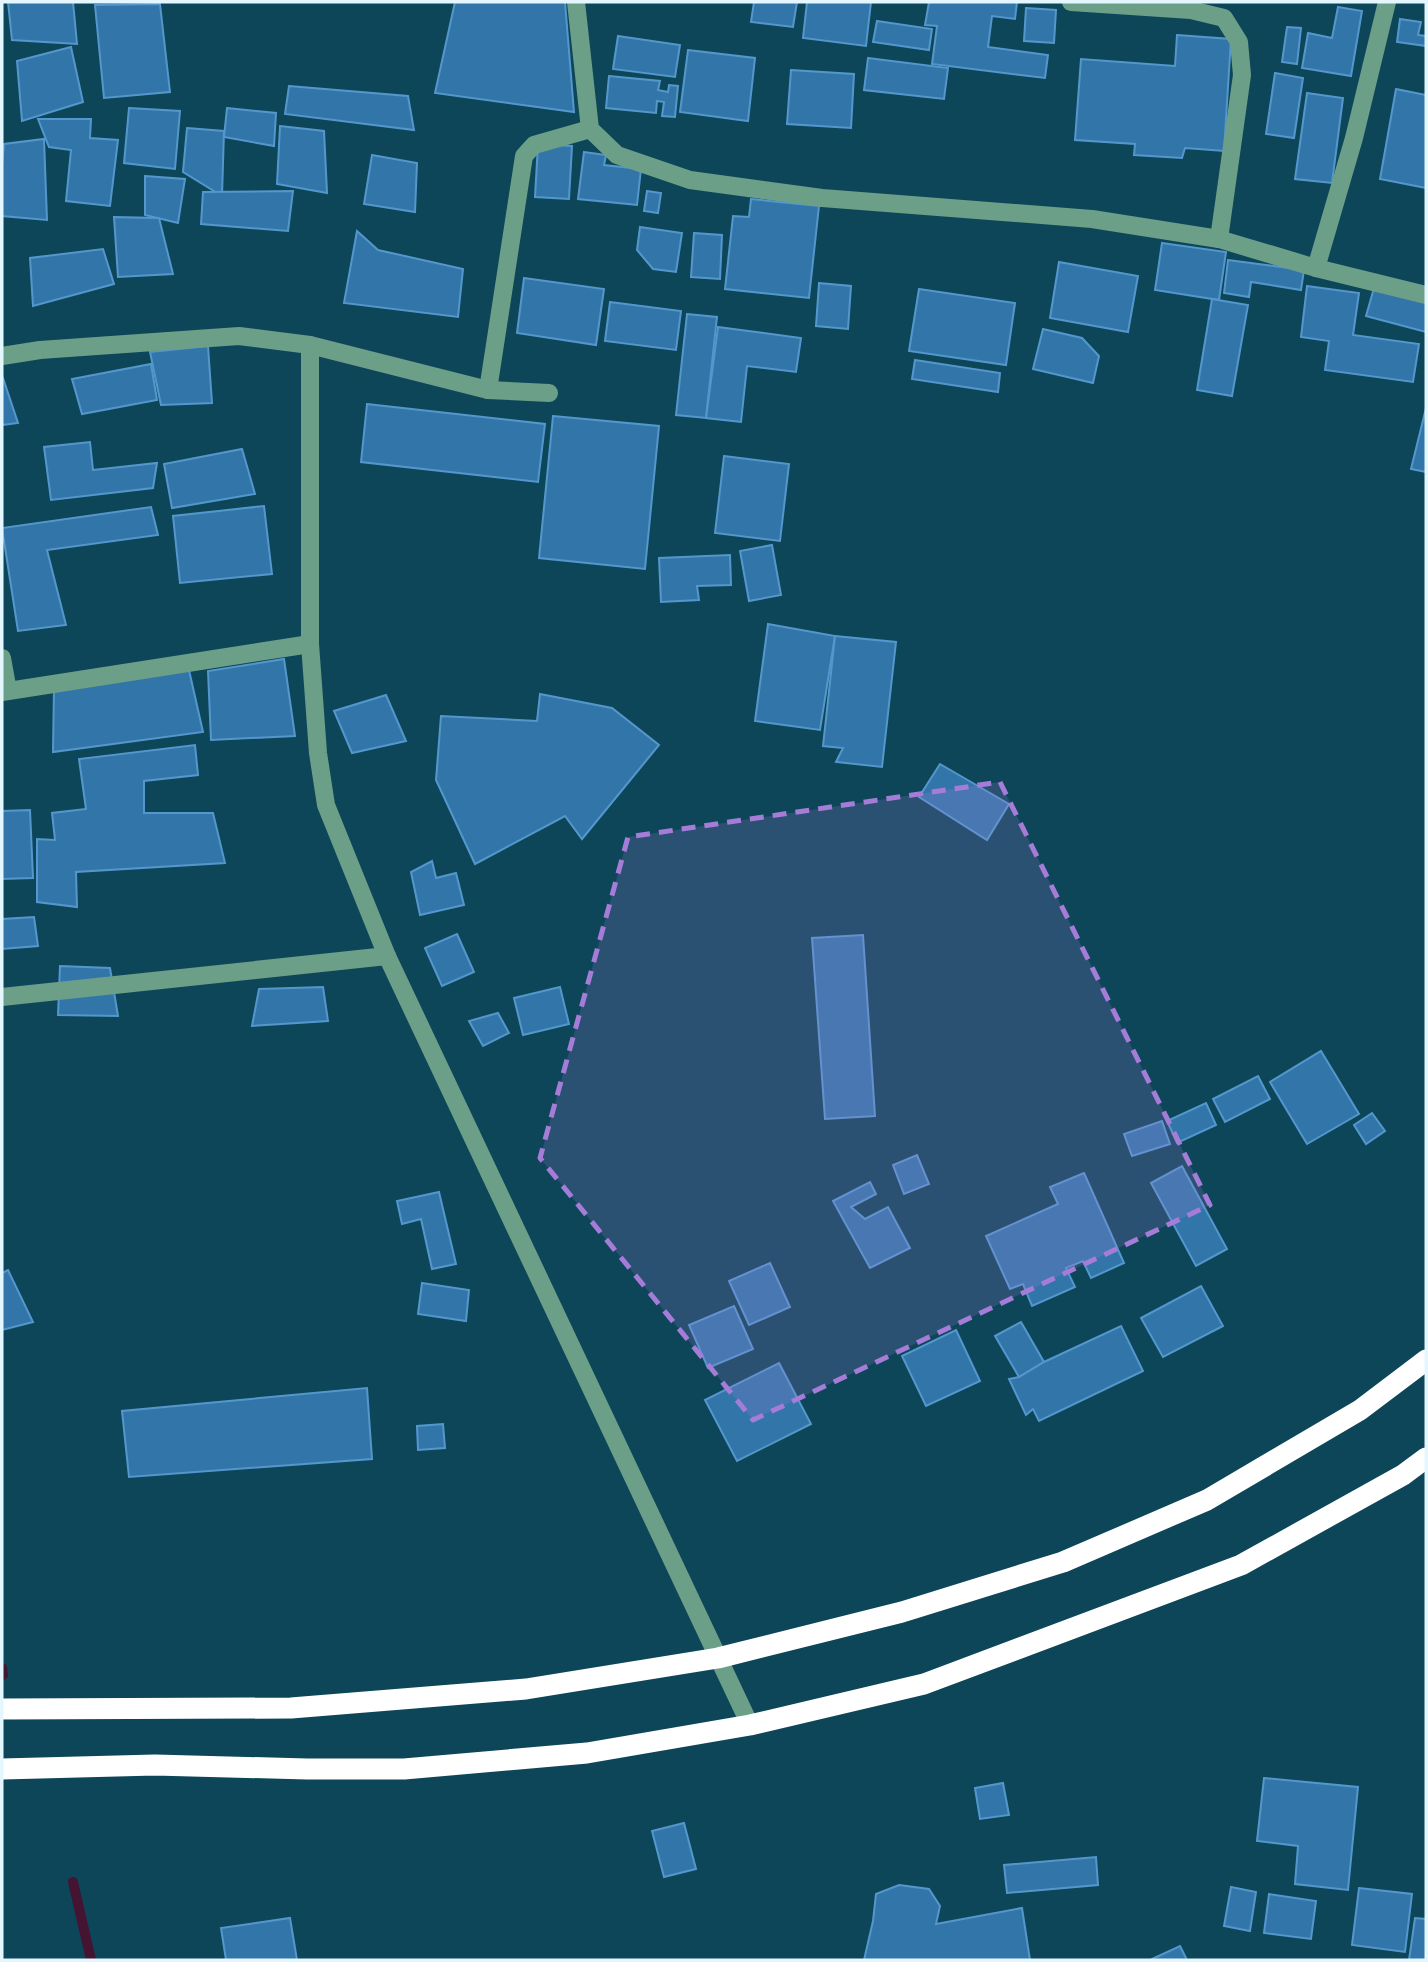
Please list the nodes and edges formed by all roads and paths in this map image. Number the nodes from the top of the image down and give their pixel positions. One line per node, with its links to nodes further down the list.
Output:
1 (576, 2): 4 (street)
2 (1071, 2): 5 (street)
3 (1387, 2): 6 (street)
4 (590, 129): 5 (street); 10 (street)
5 (1219, 239): 6 (street)
6 (1317, 268): 7 (street)
7 (1426, 296)
8 (310, 345): 9 (street); 10 (street); 12 (street)
9 (2, 356)
10 (488, 390): 11 (street)
11 (549, 393)
12 (310, 644): 14 (street); 15 (street)
13 (2, 658): 14 (street)
14 (5, 691)
15 (387, 956): 16 (street); 19 (street)
16 (2, 997)
17 (1426, 1360): 19 (highway)
18 (1426, 1458): 21 (highway)
19 (718, 1658): 20 (highway); 21 (street)
20 (2, 1709)
21 (750, 1725): 22 (highway)
22 (2, 1769)

